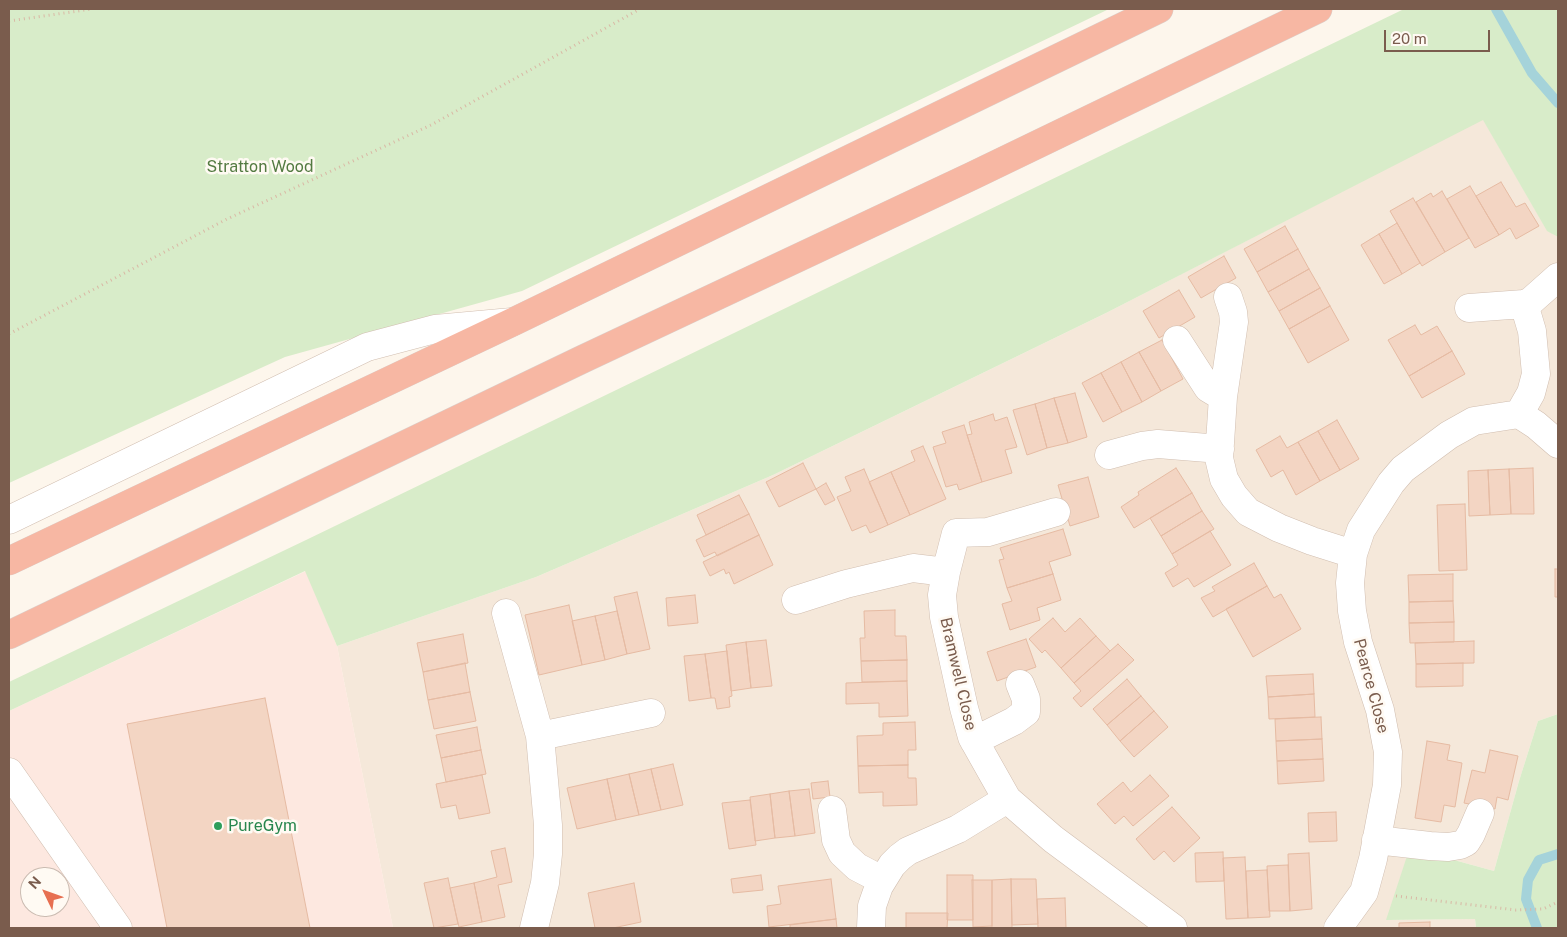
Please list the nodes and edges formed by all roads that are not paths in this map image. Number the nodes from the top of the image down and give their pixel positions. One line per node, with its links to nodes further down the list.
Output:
1 (1160, 9): 7 (highway)
2 (1318, 9): 21 (highway)
3 (1558, 278): 5 (street)
4 (1228, 297): 9 (street)
5 (1524, 304): 6 (street); 10 (street)
6 (1470, 308)
7 (515, 321): 15 (street); 17 (highway)
8 (1177, 340): 9 (street)
9 (1223, 396): 12 (street)
10 (1519, 414): 11 (street); 16 (street, Pearce Close)
11 (1558, 444)
12 (1220, 448): 13 (street); 16 (street)
13 (1109, 455)
14 (1056, 512): 18 (street, Bramwell Close)
15 (9, 520)
16 (1353, 554): 30 (street, Pearce Close)
17 (9, 561)
18 (946, 572): 19 (street); 25 (street, Bramwell Close)
19 (796, 600)
20 (506, 613): 24 (street)
21 (9, 636)
22 (1020, 684): 25 (street)
23 (651, 713): 24 (street)
24 (540, 736): 33 (street)
25 (974, 741): 27 (street, Bramwell Close)
26 (9, 772): 32 (street)
27 (1007, 798): 31 (street); 35 (street, Bramwell Close)
28 (832, 810): 31 (street)
29 (1480, 813): 30 (street)
30 (1376, 840): 36 (street, Pearce Close)
31 (882, 880): 34 (street)
32 (118, 928)
33 (534, 928)
34 (871, 928)
35 (1173, 928)
36 (1338, 928)

